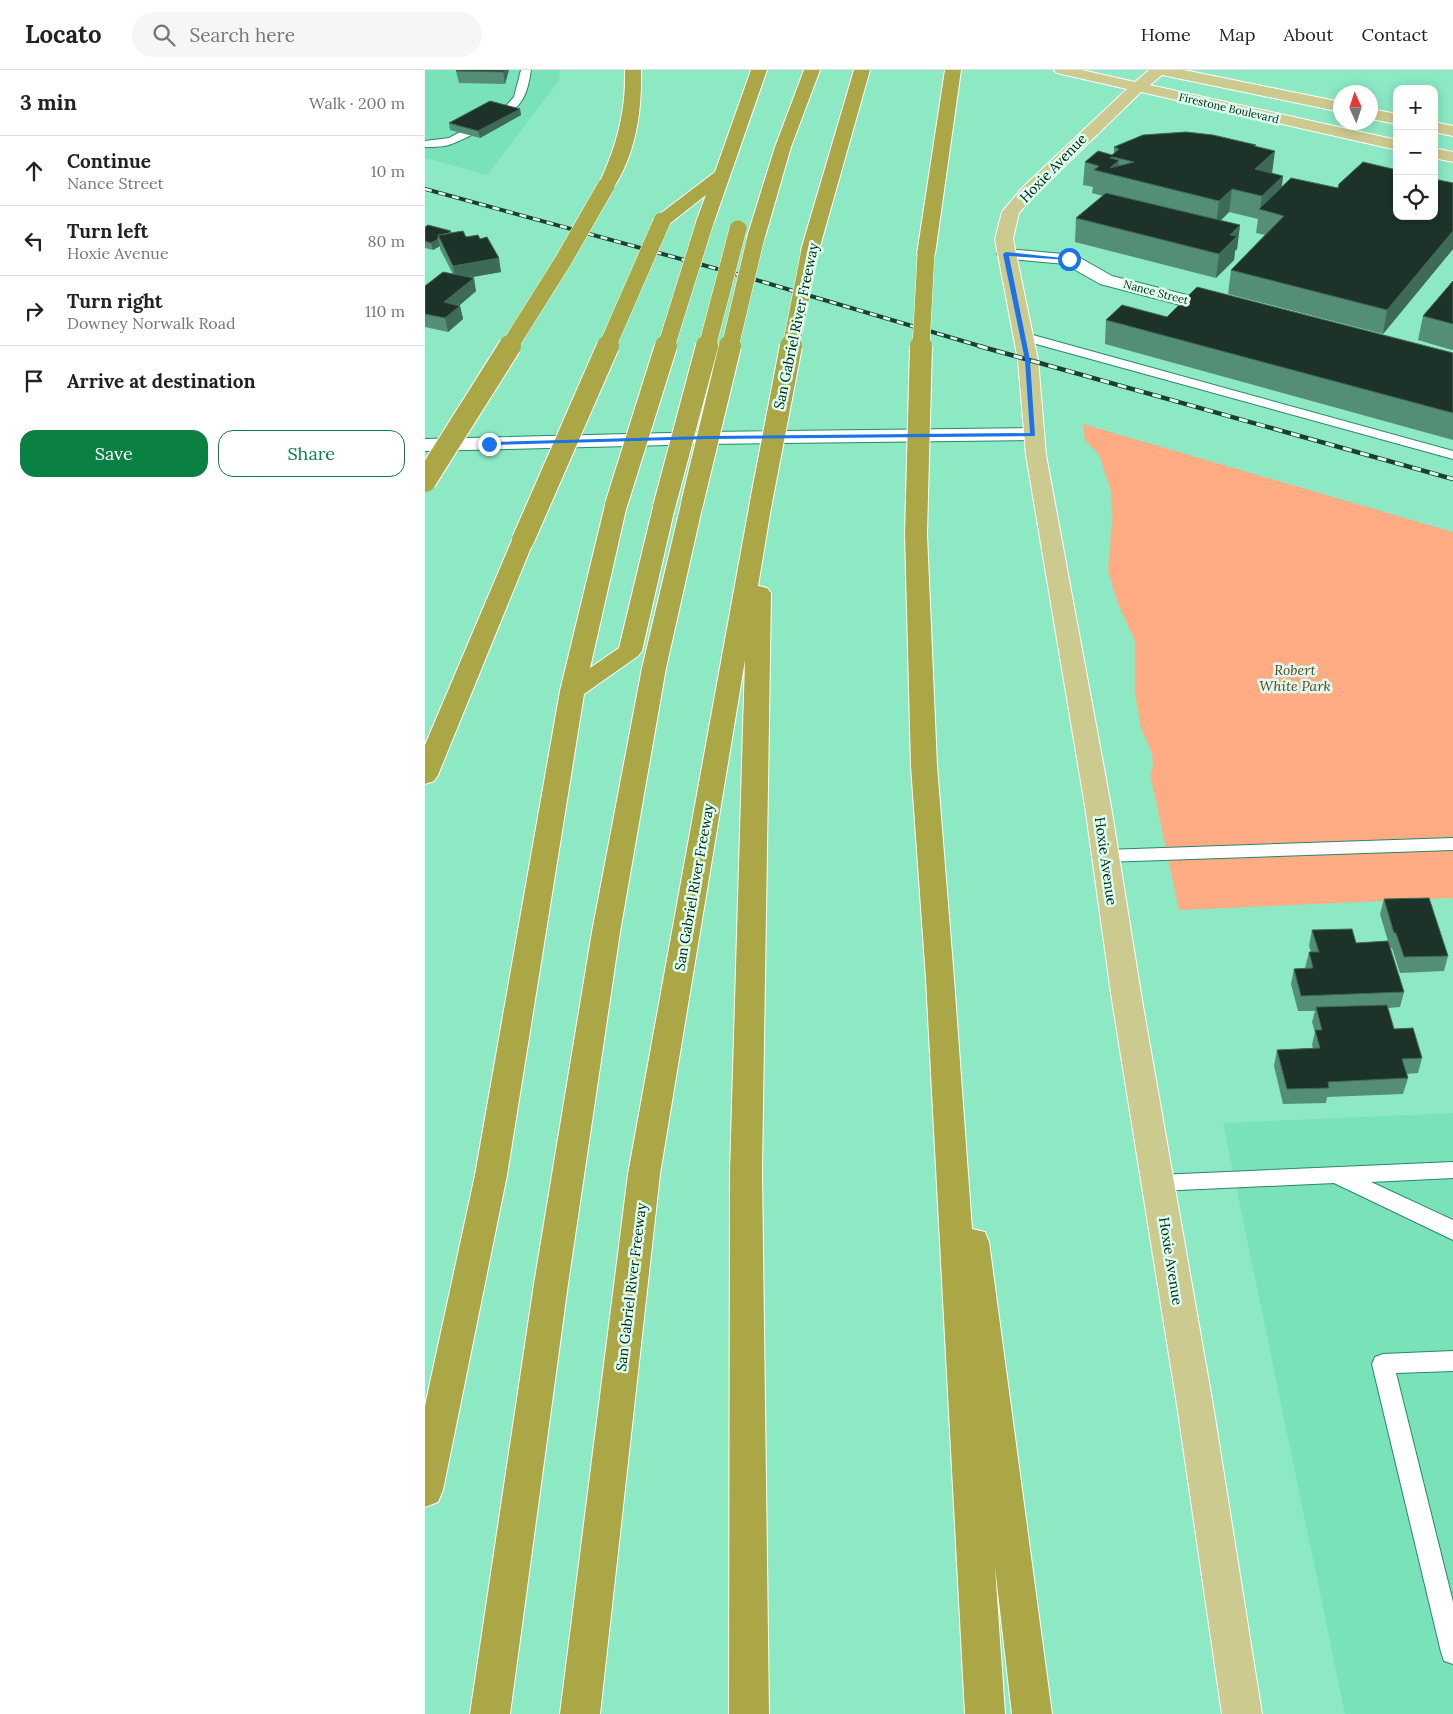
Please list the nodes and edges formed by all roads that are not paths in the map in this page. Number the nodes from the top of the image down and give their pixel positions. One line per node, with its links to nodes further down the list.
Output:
1 (526, 70): 16 (lane)
2 (633, 70): 30 (highway, bridge)
3 (759, 70): 21 (highway)
4 (812, 70): 23 (highway)
5 (862, 70): 31 (highway, San Gabriel River Freeway, bridge)
6 (953, 70): 37 (highway, bridge)
7 (1062, 70): 9 (main road, Firestone Boulevard)
8 (1160, 70): 9 (main road, Hoxie Avenue); 11 (main road, Firestone Boulevard)
9 (1136, 88): 17 (main road, Firestone Boulevard); 24 (main road, Hoxie Avenue)
10 (788, 89): 20 (highway)
11 (1333, 105)
12 (1378, 115): 13 (main road)
13 (1393, 118)
14 (1438, 128): 15 (main road)
15 (1453, 131)
16 (425, 144)
17 (1393, 144)
18 (1438, 154): 19 (main road)
19 (1453, 157)
20 (761, 164)
21 (723, 174): 33 (highway, bridge); 34 (highway, bridge)
22 (745, 210): 23 (highway)
23 (747, 233): 32 (highway, bridge); 32 (highway, bridge)
24 (1006, 254): 25 (street, Nance Street); 26 (main road, Hoxie Avenue)
25 (1237, 314)
26 (1022, 336): 27 (main road, Hoxie Avenue); 29 (lane)
27 (1033, 434): 28 (street); 36 (main road, Hoxie Avenue)
28 (425, 445)
29 (1453, 455)
30 (425, 481)
31 (761, 502): 46 (highway, San Gabriel River Freeway); 47 (highway)
32 (678, 505): 33 (highway); 45 (highway)
33 (572, 691): 43 (highway)
34 (425, 776)
35 (1453, 844): 36 (lane)
36 (1105, 856): 40 (main road, Hoxie Avenue)
37 (940, 979): 48 (highway); 49 (highway)
38 (1453, 1170): 39 (lane)
39 (1335, 1175): 40 (lane); 41 (lane)
40 (1158, 1182): 50 (main road, Hoxie Avenue)
41 (1453, 1231)
42 (1453, 1362): 44 (lane)
43 (425, 1490)
44 (1453, 1652)
45 (490, 1714)
46 (580, 1714)
47 (749, 1714)
48 (985, 1714)
49 (1032, 1714)
50 (1241, 1714)

